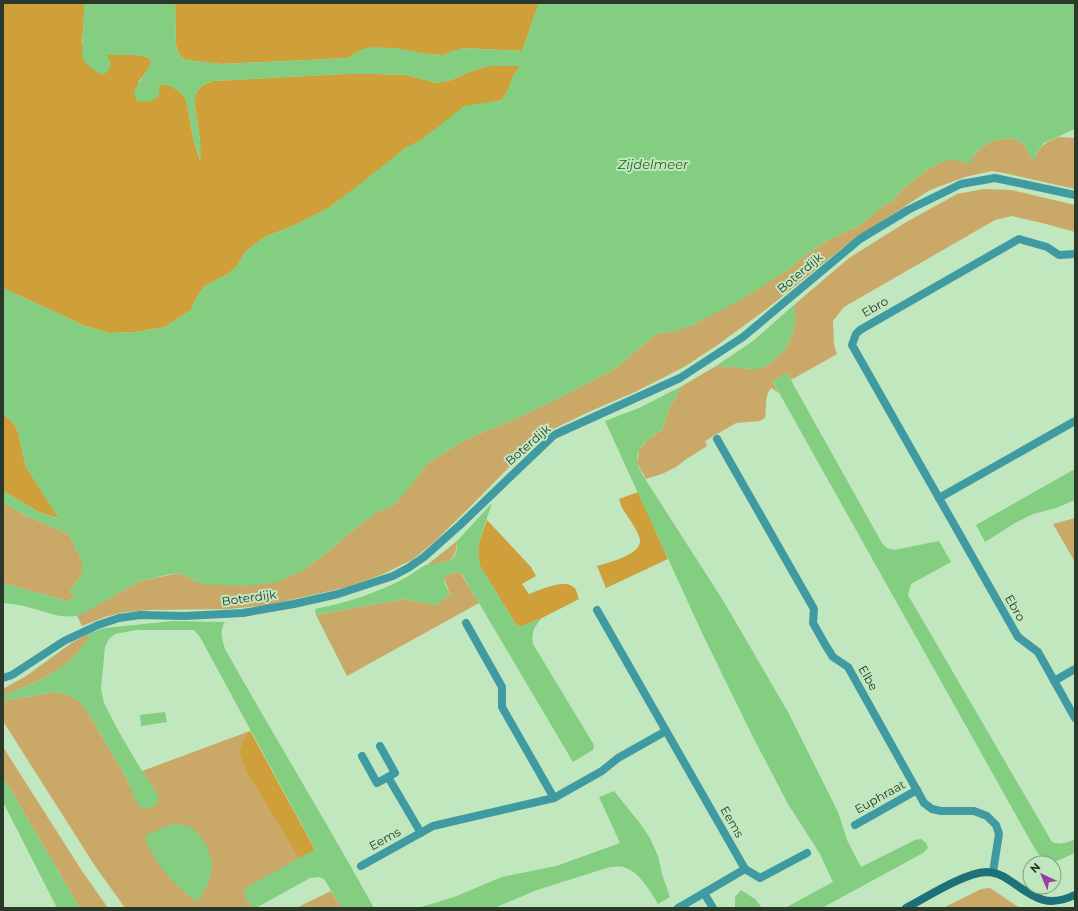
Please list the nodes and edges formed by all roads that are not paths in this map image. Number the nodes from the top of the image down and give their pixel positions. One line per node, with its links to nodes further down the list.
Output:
1 (1075, 195): 9 (street, Boterdijk)
2 (1075, 254): 5 (street, Ebro)
3 (1075, 421): 5 (street)
4 (717, 439): 16 (street, Elbe)
5 (939, 498): 10 (street, Ebro)
6 (597, 610): 12 (street, Eems)
7 (466, 623): 17 (street)
8 (1075, 669): 10 (street)
9 (3, 678)
10 (1054, 681): 11 (street, Ebro)
11 (1075, 718)
12 (666, 731): 17 (street, Eems); 22 (street, Eems)
13 (380, 746): 15 (street)
14 (362, 756): 15 (street)
15 (388, 777): 19 (street, Eems)
16 (917, 790): 18 (street, Euphraat); 23 (street, Elbe)
17 (554, 798): 19 (street, Eems)
18 (855, 825)
19 (421, 833): 21 (street, Eems)
20 (806, 853): 22 (street)
21 (361, 866)
22 (745, 870): 24 (street)
23 (993, 872): 26 (street); 29 (street)
24 (704, 893): 27 (street); 28 (street)
25 (1075, 895): 26 (street)
26 (1056, 905)
27 (678, 908)
28 (713, 908)
29 (906, 908)

